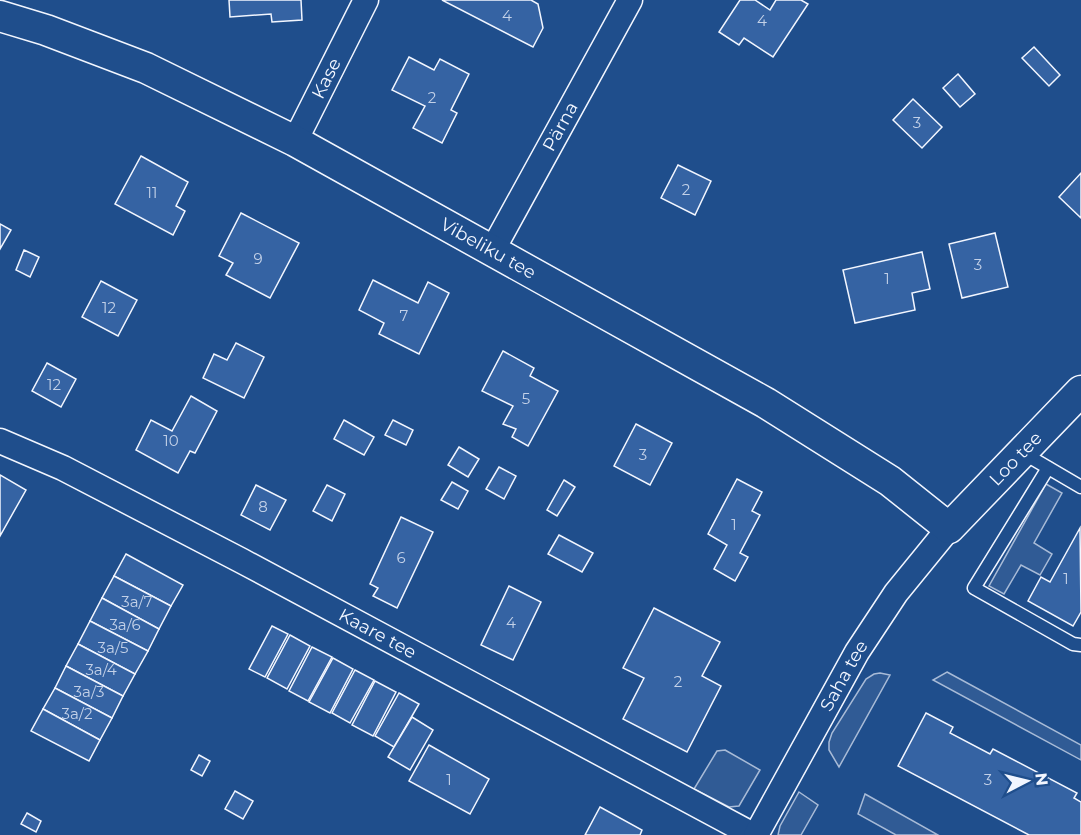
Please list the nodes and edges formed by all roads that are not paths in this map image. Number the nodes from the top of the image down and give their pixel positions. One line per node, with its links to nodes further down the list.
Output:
1 (630, 0): 5 (street, Pärna)
2 (360, 5): 4 (street, Kase)
3 (0, 16): 4 (street, Vibeliku tee)
4 (295, 141): 5 (street, Vibeliku tee)
5 (492, 251): 11 (street, Vibeliku tee)
6 (1081, 391): 8 (street, Loo tee)
7 (0, 441): 13 (street, Kaare tee)
8 (1022, 453): 9 (lane); 11 (street, Loo tee)
9 (1048, 468): 10 (lane); 12 (lane)
10 (1081, 487)
11 (949, 528): 13 (street, Saha tee)
12 (1081, 645)
13 (754, 835)

